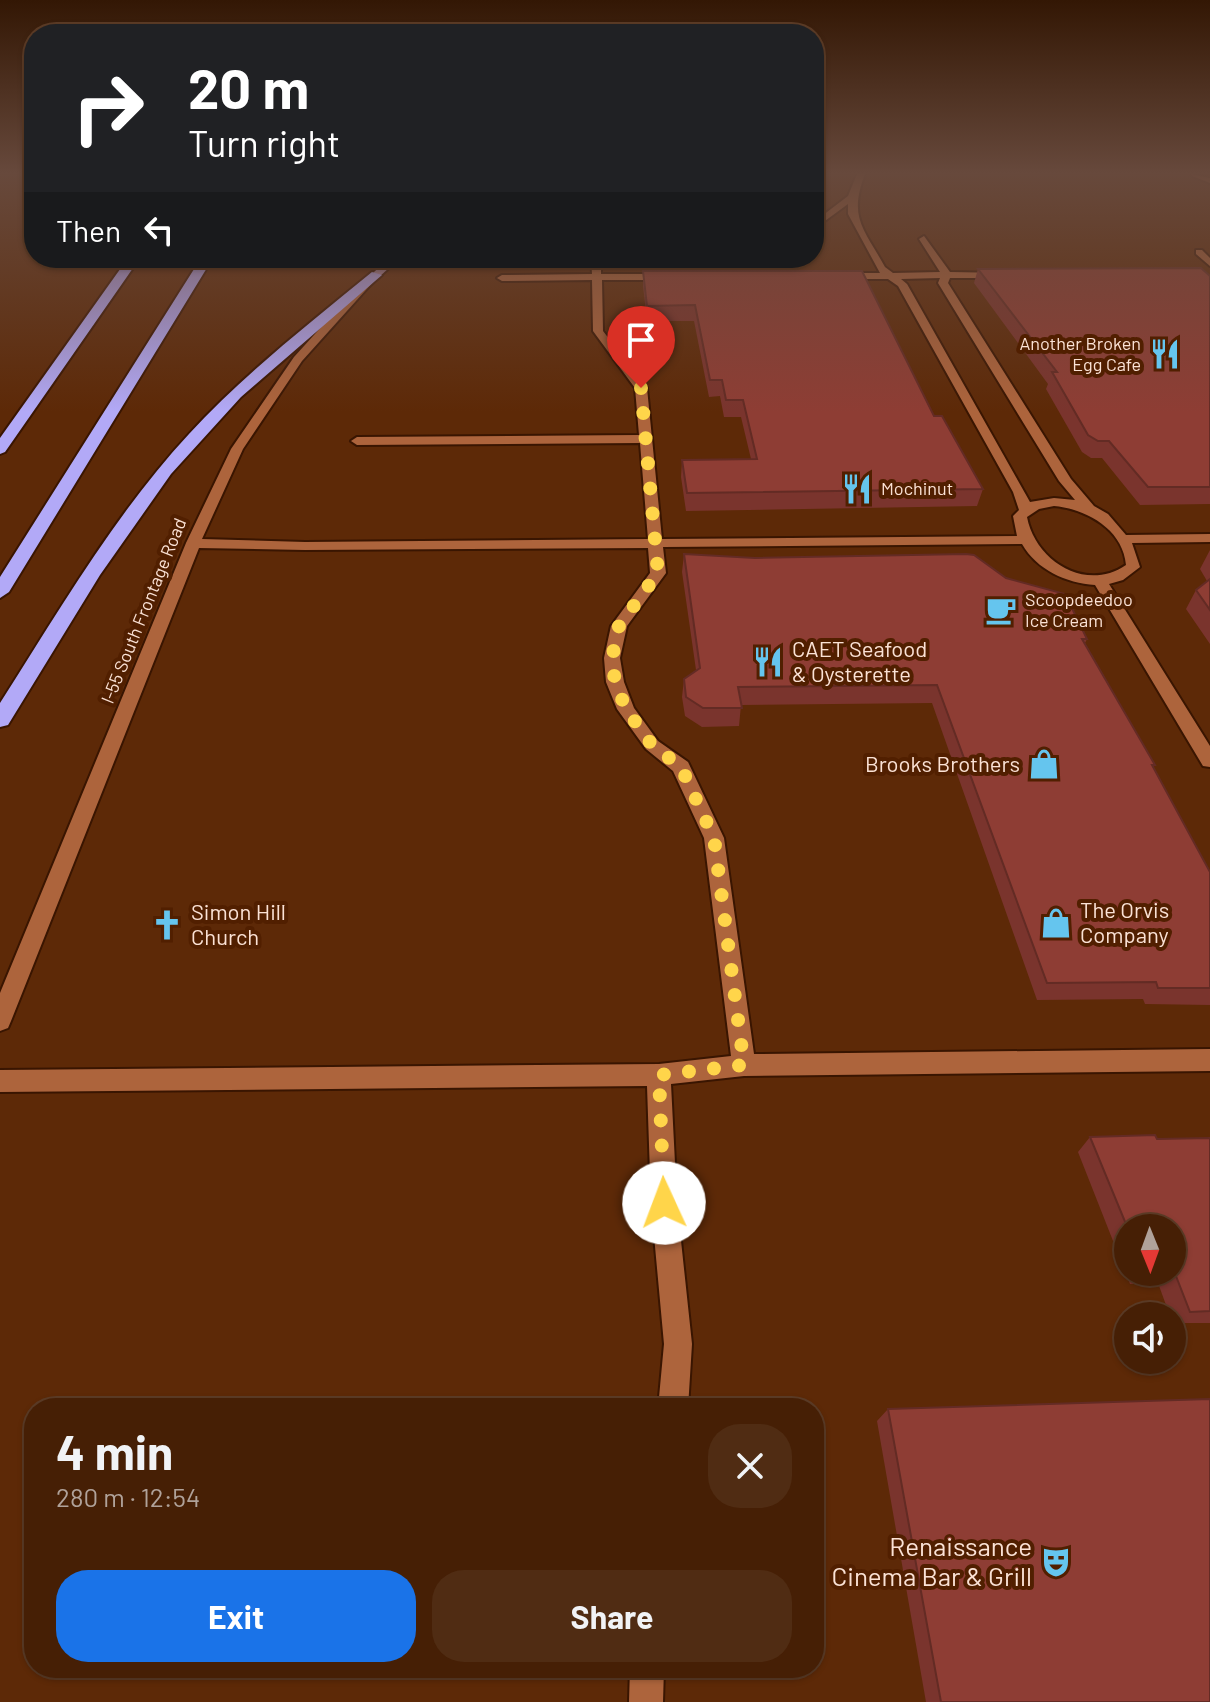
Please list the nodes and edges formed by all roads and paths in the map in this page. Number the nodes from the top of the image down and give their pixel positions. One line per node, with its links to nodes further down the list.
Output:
1 (873, 253): 9 (street)
2 (933, 253): 7 (street)
3 (127, 268): 17 (highway)
4 (201, 268): 26 (highway)
5 (384, 268): 8 (main road, I-55 South Frontage Road)
6 (597, 268): 12 (street)
7 (946, 274): 9 (street); 10 (street); 19 (street)
8 (376, 275): 23 (street, I-55 South Frontage Road); 27 (highway)
9 (890, 275): 11 (street); 18 (street)
10 (1021, 275)
11 (821, 276)
12 (598, 277): 13 (street); 14 (street); 15 (street)
13 (677, 277)
14 (502, 278)
15 (645, 439): 16 (street); 24 (street)
16 (357, 441)
17 (0, 449)
18 (1025, 509): 19 (street); 22 (street)
19 (1089, 509): 21 (street)
20 (1210, 538): 21 (street)
21 (1122, 539): 25 (street)
22 (1028, 540): 24 (street); 25 (street)
23 (193, 543): 24 (street); 29 (street, I-55 South Frontage Road)
24 (655, 543): 31 (street)
25 (1099, 580): 28 (street)
26 (0, 592)
27 (0, 720)
28 (1210, 761)
29 (0, 1021)
30 (1210, 1060): 31 (street)
31 (744, 1065): 32 (street)
32 (659, 1075): 33 (street); 34 (street)
33 (0, 1081)
34 (674, 1398)
35 (647, 1678): 36 (street)
36 (646, 1702)

